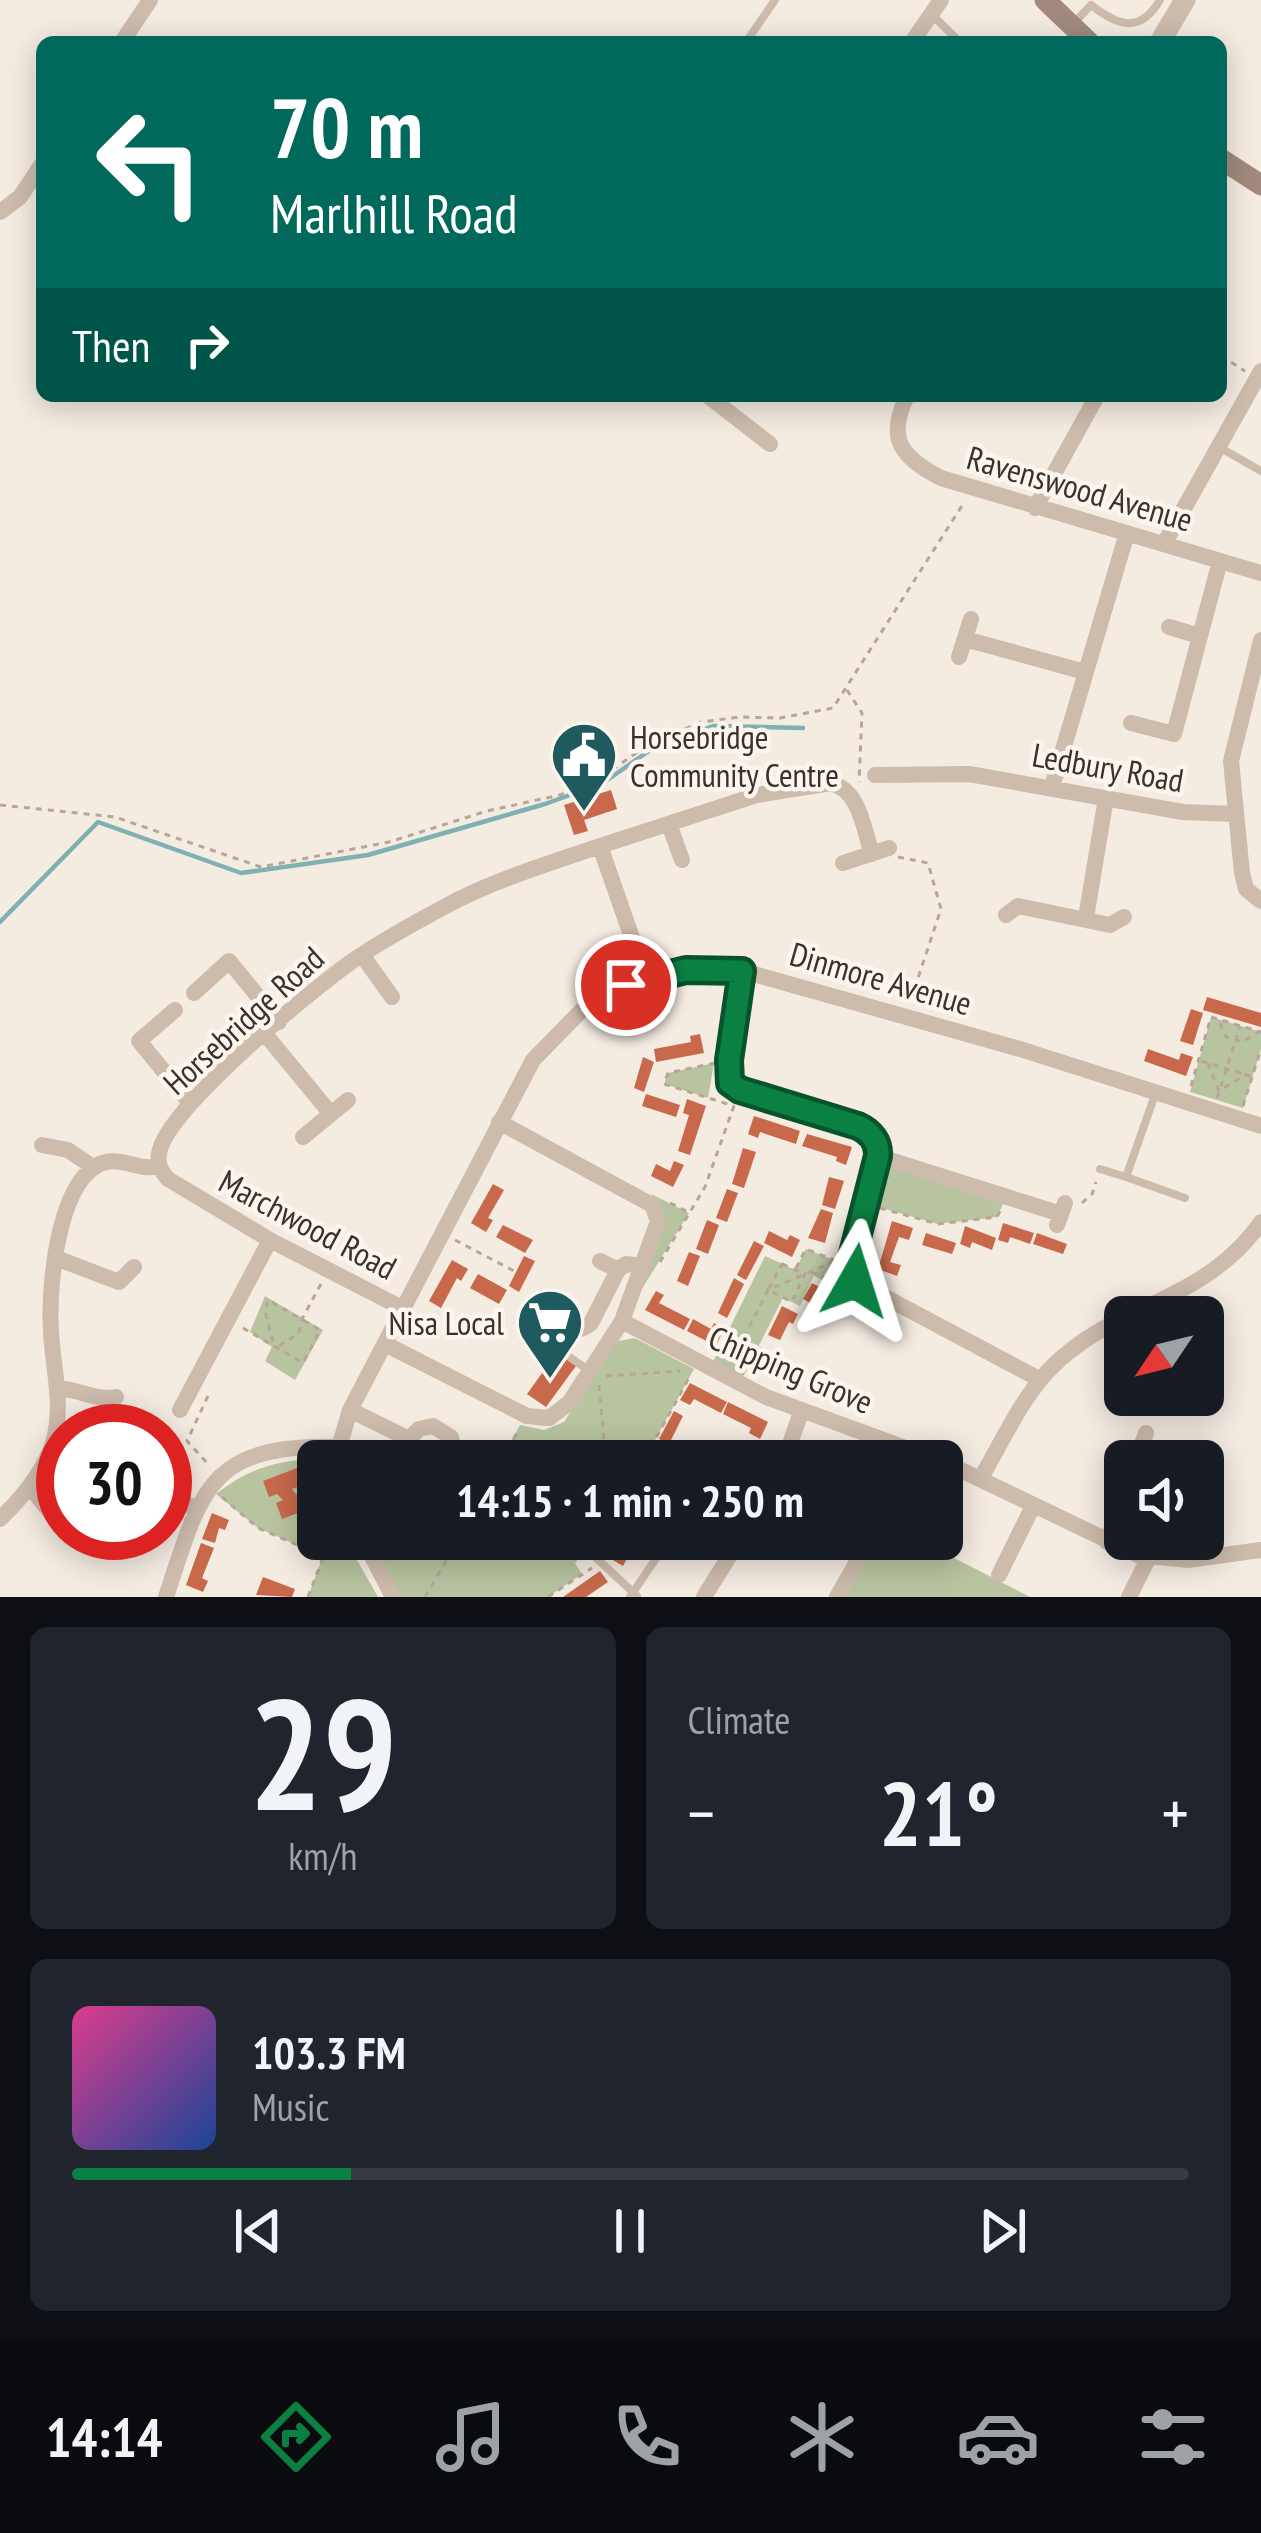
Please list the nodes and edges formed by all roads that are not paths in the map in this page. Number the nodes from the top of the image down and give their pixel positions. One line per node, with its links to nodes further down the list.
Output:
1 (150, 0): 9 (street)
2 (775, 0): 10 (lane)
3 (1045, 0): 8 (main road)
4 (1160, 0): 6 (lane)
5 (1185, 0): 13 (street)
6 (1088, 2): 8 (lane)
7 (936, 7): 11 (street); 12 (lane)
8 (1080, 34)
9 (126, 36)
10 (750, 36)
11 (916, 36)
12 (956, 36)
13 (1164, 36)
14 (1227, 163): 16 (main road)
15 (36, 173): 17 (street)
16 (1261, 184)
17 (0, 212)
18 (1259, 374): 23 (street)
19 (716, 402): 22 (street)
20 (904, 402): 25 (street, Ravenswood Avenue)
21 (1094, 402): 25 (street)
22 (770, 444)
23 (1217, 446): 24 (lane); 27 (street)
24 (1261, 471)
25 (1035, 508): 26 (street, Ravenswood Avenue)
26 (1127, 533): 27 (street, Ravenswood Avenue); 36 (street)
27 (1164, 544): 28 (street, Ravenswood Avenue)
28 (1220, 561): 29 (street, Ravenswood Avenue); 32 (street)
29 (1261, 572)
30 (970, 619): 33 (street)
31 (1169, 628): 32 (street)
32 (1200, 637): 37 (street)
33 (965, 639): 35 (street); 36 (street)
34 (1261, 640): 41 (street)
35 (959, 658)
36 (1085, 672): 39 (street)
37 (1131, 722)
38 (867, 779): 39 (street, Ledbury Road)
39 (1052, 788): 40 (street, Ledbury Road)
40 (1106, 798): 41 (street, Ledbury Road); 48 (street)
41 (1235, 814): 46 (street)
42 (669, 824): 43 (street, Horsebridge Road); 44 (street); 45 (street, Horsebridge Road)
43 (600, 846): 50 (street, Horsebridge Road); 52 (street)
44 (682, 860)
45 (843, 863)
46 (1261, 901)
47 (1011, 905): 48 (street)
48 (1086, 918): 49 (street)
49 (1118, 926)
50 (362, 955): 54 (street, Horsebridge Road); 56 (street, Horsebridge Road)
51 (742, 971): 52 (street, Dinmore Avenue); 58 (street, Dinmore Avenue); 66 (street)
52 (646, 978): 62 (street, Dinmore Avenue)
53 (194, 993): 56 (street)
54 (392, 997)
55 (175, 1010): 60 (street)
56 (279, 1022): 57 (street, Horsebridge Road)
57 (265, 1034): 60 (street, Horsebridge Road); 61 (street)
58 (1155, 1094): 63 (street, Dinmore Avenue); 70 (lane)
59 (348, 1100): 61 (street)
60 (190, 1102): 67 (street, Horsebridge Road)
61 (331, 1114): 64 (street)
62 (499, 1122): 78 (street); 81 (street, Dinmore Avenue)
63 (1261, 1126)
64 (304, 1137)
65 (42, 1145): 68 (street)
66 (878, 1156): 72 (street); 87 (street)
67 (159, 1166): 68 (street); 74 (street, Marchwood Road)
68 (93, 1167): 75 (street)
69 (1100, 1169): 70 (lane)
70 (1126, 1177): 71 (lane)
71 (1185, 1198)
72 (1061, 1214)
73 (1261, 1222): 80 (street)
74 (270, 1240): 81 (street, Marchwood Road); 90 (street)
75 (56, 1258): 77 (street); 88 (street)
76 (600, 1261): 79 (street)
77 (134, 1267)
78 (648, 1269): 79 (street); 82 (street)
79 (618, 1270): 84 (street)
80 (1169, 1296)
81 (404, 1309): 85 (street, Dinmore Avenue)
82 (622, 1321): 86 (street); 92 (street, Chipping Grove)
83 (1104, 1329): 87 (street)
84 (550, 1332): 86 (lane)
85 (386, 1344): 86 (street); 91 (street, Dinmore Avenue)
86 (589, 1371)
87 (1039, 1379): 102 (street)
88 (57, 1388): 89 (street); 103 (street)
89 (116, 1397)
90 (187, 1404)
91 (350, 1410): 94 (street); 95 (street, Dinmore Avenue)
92 (801, 1412): 97 (street); 98 (street, Chipping Grove)
93 (1146, 1433): 99 (street)
94 (409, 1439): 96 (street)
95 (340, 1440)
96 (450, 1440)
97 (791, 1440)
98 (870, 1440)
99 (1144, 1440)
100 (297, 1453): 107 (street)
101 (963, 1470): 102 (street, Chipping Grove)
102 (981, 1478): 106 (street, Chipping Grove)
103 (30, 1487): 104 (street); 108 (street)
104 (36, 1496)
105 (192, 1506): 107 (street)
106 (1033, 1506): 109 (street, Chipping Grove); 118 (street)
107 (197, 1508): 120 (street)
108 (0, 1519)
109 (1104, 1541)
110 (1261, 1550): 111 (street, Chipping Grove)
111 (1224, 1555)
112 (374, 1560): 121 (street)
113 (598, 1560): 119 (lane)
114 (656, 1560): 119 (lane)
115 (727, 1560): 122 (street)
116 (858, 1560): 123 (street)
117 (1147, 1560): 124 (street)
118 (998, 1565)
119 (634, 1596)
120 (166, 1597)
121 (393, 1597)
122 (704, 1597)
123 (837, 1597)
124 (1129, 1597)

